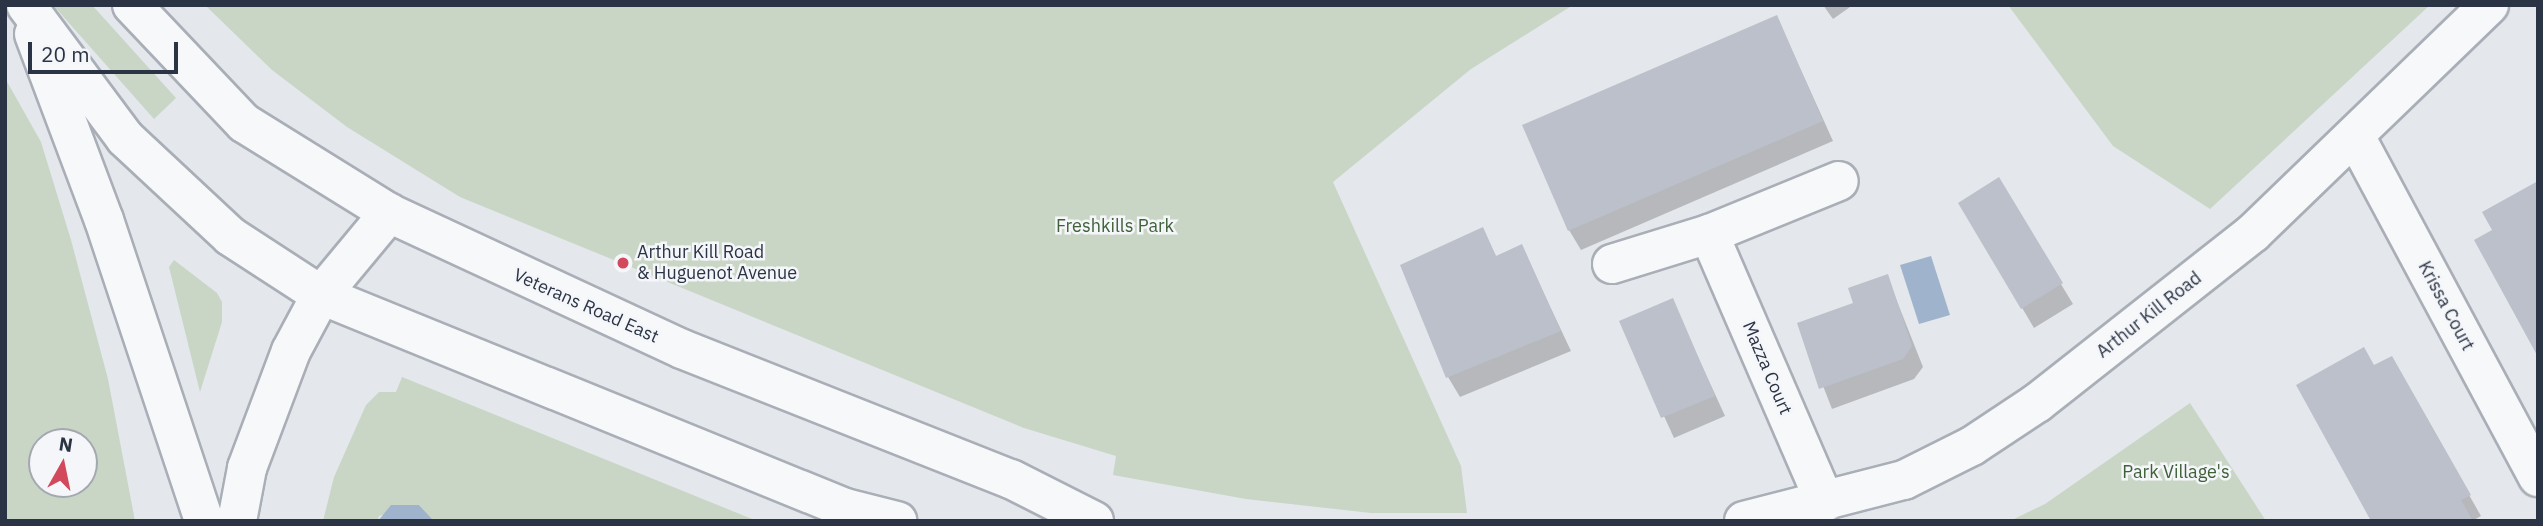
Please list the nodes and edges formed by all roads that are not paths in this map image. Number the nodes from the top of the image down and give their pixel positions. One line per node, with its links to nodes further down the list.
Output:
1 (25, 5): 9 (street); 13 (street)
2 (132, 5): 6 (street, Veterans Road East)
3 (2489, 5): 4 (street, Arthur Kill Road)
4 (2355, 136): 10 (street, Krissa Court); 11 (street, Arthur Kill Road)
5 (1839, 181): 7 (street)
6 (389, 214): 9 (street); 16 (street, Veterans Road East)
7 (1709, 234): 8 (street); 11 (street, Mazza Court)
8 (1612, 264)
9 (321, 295): 12 (street); 14 (street)
10 (2538, 477)
11 (1825, 502): 17 (street, Arthur Kill Road)
12 (846, 514): 15 (street)
13 (204, 521)
14 (237, 521)
15 (897, 521)
16 (1094, 521)
17 (1744, 521)

